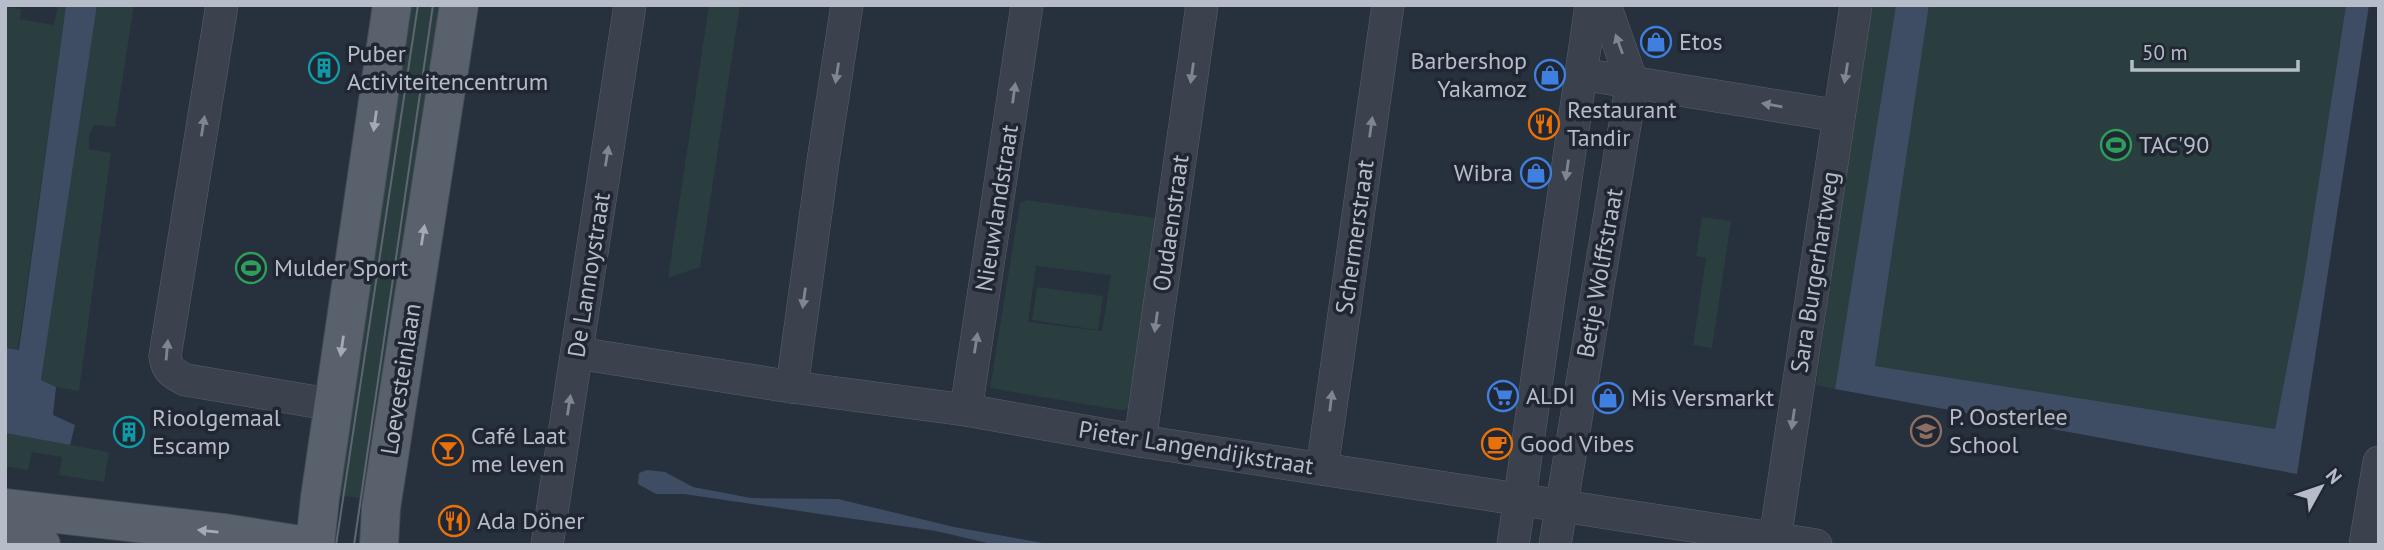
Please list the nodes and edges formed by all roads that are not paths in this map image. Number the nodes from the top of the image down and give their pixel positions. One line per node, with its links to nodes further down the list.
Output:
1 (222, 5): 17 (street, one-way to 1)
2 (392, 5): 17 (main road, one-way to 17)
3 (459, 5): 30 (main road, Loevesteinlaan, one-way to 3)
4 (630, 5): 15 (street, De Lannoystraat, one-way to 4)
5 (847, 5): 16 (street, one-way to 16)
6 (1027, 5): 18 (street, Nieuwlandstraat, one-way to 6)
7 (1202, 5): 19 (street, Oudaenstraat, one-way to 19)
8 (1388, 5): 21 (street, Schermerstraat, one-way to 8)
9 (1591, 5): 12 (street, Betje Wolffstraat)
10 (1605, 5): 13 (street, Betje Wolffstraat, one-way to 10)
11 (1856, 5): 14 (street, Sara Burgerhartweg, one-way to 14)
12 (1581, 74): 13 (street); 22 (street, Betje Wolffstraat, one-way to 22)
13 (1632, 82): 14 (street, one-way to 13); 23 (street, Betje Wolffstraat)
14 (1839, 116): 26 (street, Sara Burgerhartweg, one-way to 26)
15 (577, 353): 16 (street, Pieter Langendijkstraat); 31 (street, De Lannoystraat, one-way to 15)
16 (792, 387): 18 (street, Pieter Langendijkstraat)
17 (334, 405): 29 (main road)
18 (966, 410): 19 (street, Pieter Langendijkstraat)
19 (1140, 441): 21 (street, Pieter Langendijkstraat)
20 (2379, 462): 35 (street)
21 (1322, 469): 22 (street, Pieter Langendijkstraat)
22 (1520, 499): 23 (street, Pieter Langendijkstraat); 32 (street, Betje Wolffstraat)
23 (1561, 505): 26 (street, Pieter Langendijkstraat); 33 (street, Betje Wolffstraat)
24 (5, 508): 28 (main road, one-way to 24)
25 (5, 538): 27 (main road)
26 (1775, 539): 34 (street, Pieter Langendijkstraat)
27 (41, 545)
28 (300, 545)
29 (315, 545)
30 (379, 545)
31 (547, 545)
32 (1513, 545)
33 (1555, 545)
34 (1816, 545)
35 (2365, 545)

